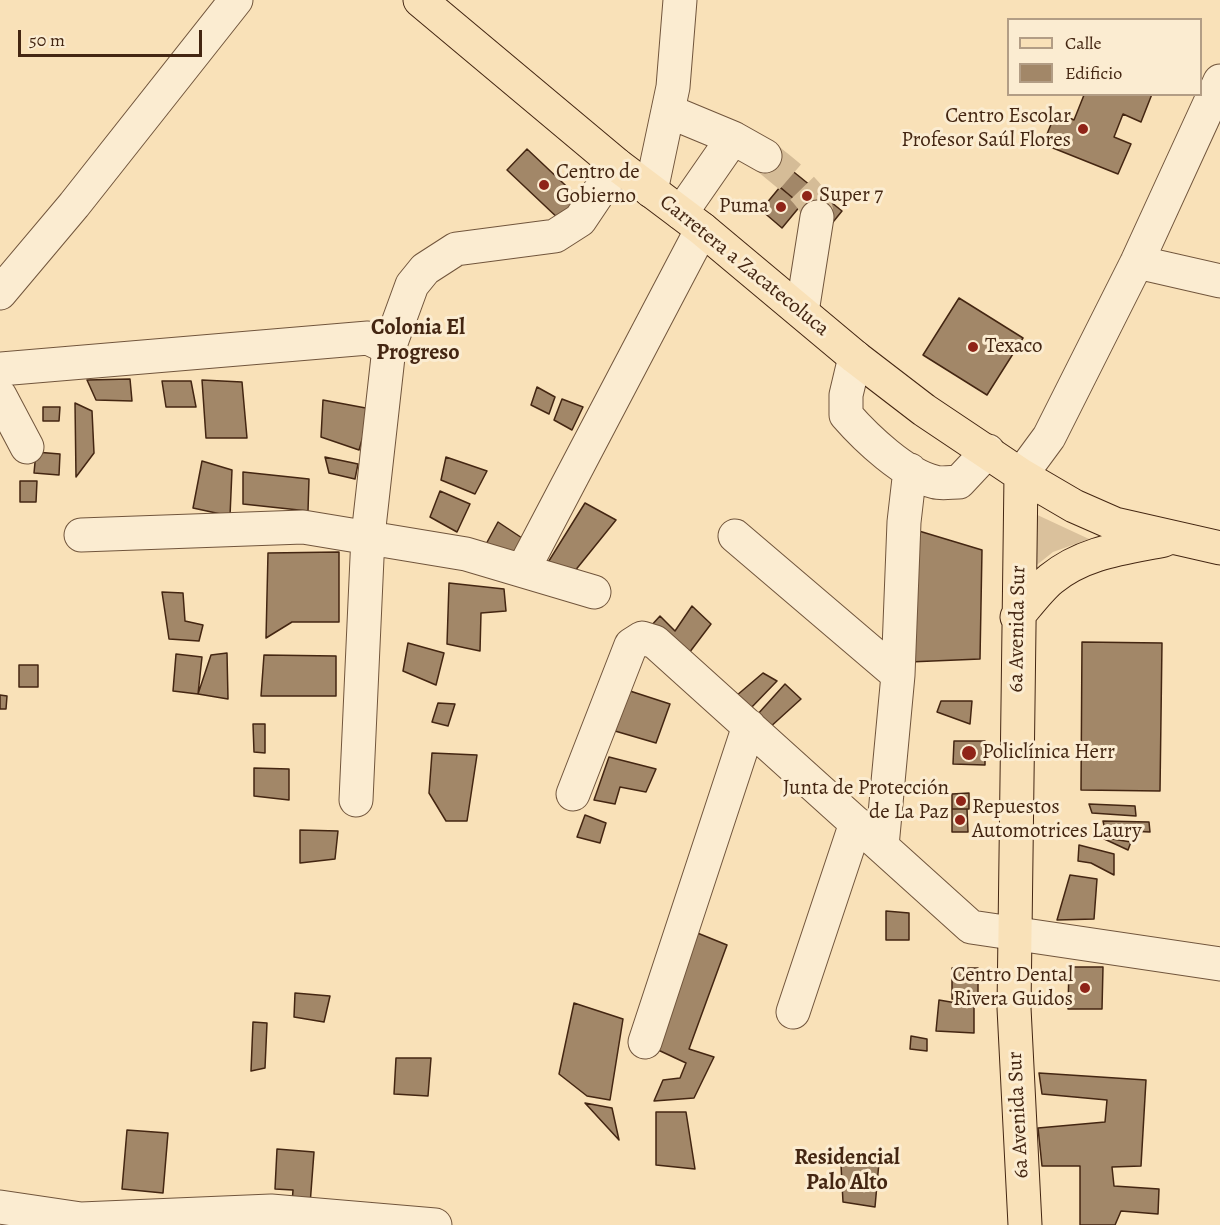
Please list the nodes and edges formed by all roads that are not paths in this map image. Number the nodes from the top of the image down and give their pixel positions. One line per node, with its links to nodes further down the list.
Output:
1 (236, 0): 14 (street)
2 (420, 0): 8 (main road, Carretera a Zacatecoluca)
3 (680, 0): 5 (street)
4 (1220, 81): 12 (street)
5 (668, 111): 6 (street); 9 (street)
6 (733, 138): 7 (street); 11 (street)
7 (765, 156)
8 (617, 165): 9 (main road, Carretera a Zacatecoluca); 16 (street)
9 (651, 191): 11 (main road, Carretera a Zacatecoluca)
10 (818, 218): 15 (street)
11 (692, 221): 15 (main road, Carretera a Zacatecoluca); 29 (street)
12 (1137, 262): 13 (street); 23 (street)
13 (1220, 280)
14 (0, 293)
15 (802, 312): 17 (main road, Carretera a Zacatecoluca)
16 (389, 348): 18 (street); 25 (street)
17 (855, 357): 21 (main road, Carretera a Zacatecoluca); 22 (street)
18 (0, 369)
19 (0, 396): 20 (street)
20 (27, 447)
21 (988, 451): 22 (street); 23 (main road, Carretera a Zacatecoluca)
22 (910, 471): 32 (street)
23 (1021, 475): 27 (main road, Carretera a Zacatecoluca); 31 (main road, 6a Avenida Sur)
24 (81, 535): 25 (street)
25 (368, 536): 29 (street); 35 (street)
26 (735, 536): 32 (street)
27 (1177, 538): 28 (main road, Carretera a Zacatecoluca); 31 (main road)
28 (1220, 548)
29 (523, 570): 30 (street)
30 (594, 592)
31 (1017, 617): 38 (main road, 6a Avenida Sur)
32 (898, 675): 37 (street)
33 (749, 726): 34 (street); 36 (street); 41 (street)
34 (573, 794)
35 (356, 800)
36 (856, 823): 37 (street); 40 (street)
37 (882, 846): 38 (street)
38 (1015, 932): 39 (street); 44 (main road, 6a Avenida Sur)
39 (1220, 964)
40 (793, 1012)
41 (645, 1042)
42 (0, 1207): 43 (street)
43 (435, 1225)
44 (1025, 1225)

